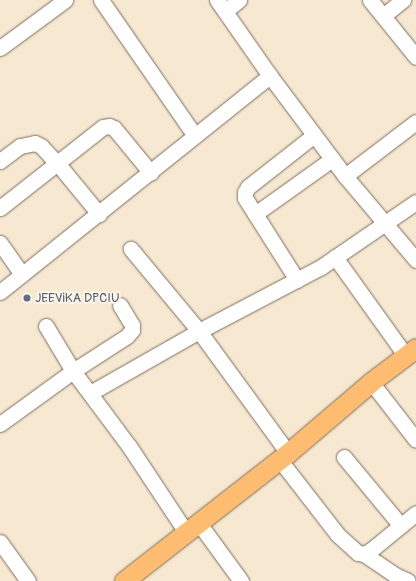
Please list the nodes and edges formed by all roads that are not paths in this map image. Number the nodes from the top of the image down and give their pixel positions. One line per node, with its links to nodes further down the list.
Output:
1 (65, 0): 8 (street)
2 (101, 0): 13 (street)
3 (239, 0): 6 (street)
4 (370, 0): 7 (street)
5 (403, 0): 7 (street)
6 (221, 5): 10 (street)
7 (383, 16): 9 (street)
8 (0, 48)
9 (416, 57)
10 (270, 76): 12 (street); 13 (street)
11 (413, 130): 18 (street)
12 (314, 135): 14 (street); 22 (street)
13 (195, 136): 17 (street)
14 (332, 159): 18 (street); 22 (street)
15 (0, 161): 16 (street)
16 (58, 164): 17 (street); 20 (street); 21 (street)
17 (151, 173): 21 (street)
18 (345, 176): 23 (street)
19 (416, 202): 23 (street)
20 (0, 208)
21 (99, 214): 28 (street)
22 (255, 214): 29 (street)
23 (386, 224): 26 (street); 27 (street)
24 (0, 243): 28 (street)
25 (131, 249): 33 (street)
26 (335, 257): 29 (street); 34 (street)
27 (416, 260)
28 (22, 274): 30 (street)
29 (297, 280): 33 (street)
30 (0, 292)
31 (120, 305): 35 (street)
32 (46, 326): 35 (street)
33 (199, 331): 37 (street); 40 (street)
34 (411, 352): 36 (main road)
35 (73, 371): 37 (street); 38 (street)
36 (371, 382): 39 (street); 40 (main road)
37 (90, 393): 44 (street)
38 (0, 424)
39 (416, 440)
40 (284, 456): 44 (main road); 46 (street)
41 (344, 457): 43 (street)
42 (416, 513): 43 (street)
43 (401, 526): 46 (street)
44 (192, 527): 48 (main road); 49 (street)
45 (0, 542): 47 (street)
46 (364, 554): 50 (street)
47 (28, 581)
48 (124, 581)
49 (241, 581)
50 (408, 581)

